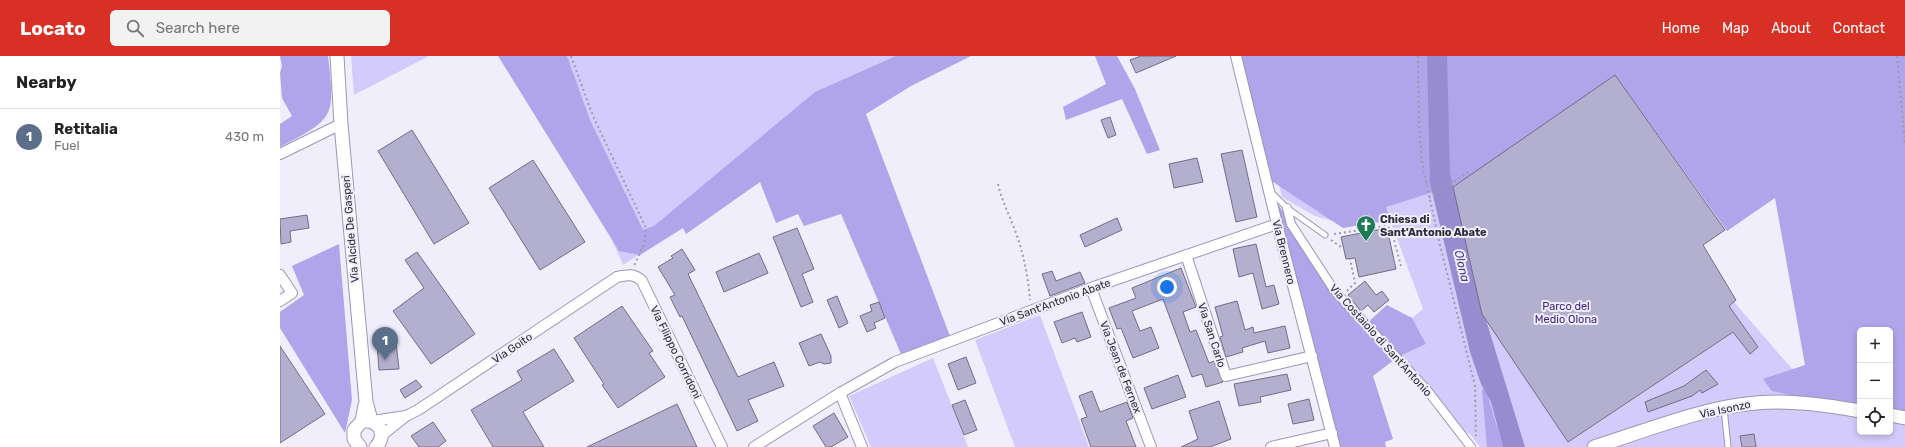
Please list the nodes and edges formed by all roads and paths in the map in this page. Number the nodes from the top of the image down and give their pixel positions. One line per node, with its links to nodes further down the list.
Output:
1 (571, 56): 20 (path)
2 (1236, 56): 11 (street, Via Brennero)
3 (1418, 56): 12 (path)
4 (1897, 56): 7 (path)
5 (337, 57): 6 (street, Via Alcide De Gasperi)
6 (341, 124): 8 (street); 33 (street, Via Alcide De Gasperi)
7 (1905, 144)
8 (280, 154)
9 (1469, 172): 12 (path)
10 (998, 184): 25 (path)
11 (1269, 191): 13 (lane, Via Costaiolo di Sant'Antonio); 14 (street, Via Brennero)
12 (1429, 198): 36 (path)
13 (1286, 208): 15 (lane, Via Costaiolo di Sant'Antonio); 44 (street, Via Costaiolo di Sant'Antonio)
14 (1277, 224): 17 (street, Via Sant'Antonio Abate); 26 (street, Via Brennero)
15 (1325, 235): 16 (path); 19 (path)
16 (1344, 249)
17 (1186, 255): 23 (street, Via Sant'Antonio Abate); 26 (street, Via San Carlo)
18 (1350, 258): 22 (path)
19 (1401, 266)
20 (630, 274): 30 (street, Via Goito); 38 (street, Via Filippo Corridoni)
21 (280, 275): 24 (street)
22 (1355, 283)
23 (1091, 288): 25 (street, Via Sant'Antonio Abate); 41 (street, Via Jean de Fernex)
24 (280, 300)
25 (1031, 311): 27 (street, Via Sant'Antonio Abate)
26 (1312, 356): 34 (street, Via Brennero)
27 (840, 394): 39 (street, Via Sant'Antonio Abate); 40 (street)
28 (1857, 410): 29 (street, Via Isonzo)
29 (1724, 414): 45 (street, Via Isonzo); 46 (lane)
30 (406, 416): 33 (street, Via Goito); 35 (street, Via Goito)
31 (1893, 416): 32 (street)
32 (1905, 418)
33 (369, 421): 35 (street); 37 (street, Via Alcide De Gasperi)
34 (1332, 433): 42 (street); 43 (street, Via Brennero)
35 (379, 441)
36 (1477, 441)
37 (354, 445)
38 (722, 447)
39 (754, 447)
40 (862, 447)
41 (1151, 447)
42 (1271, 447)
43 (1335, 447)
44 (1470, 447)
45 (1594, 447)
46 (1728, 447)

